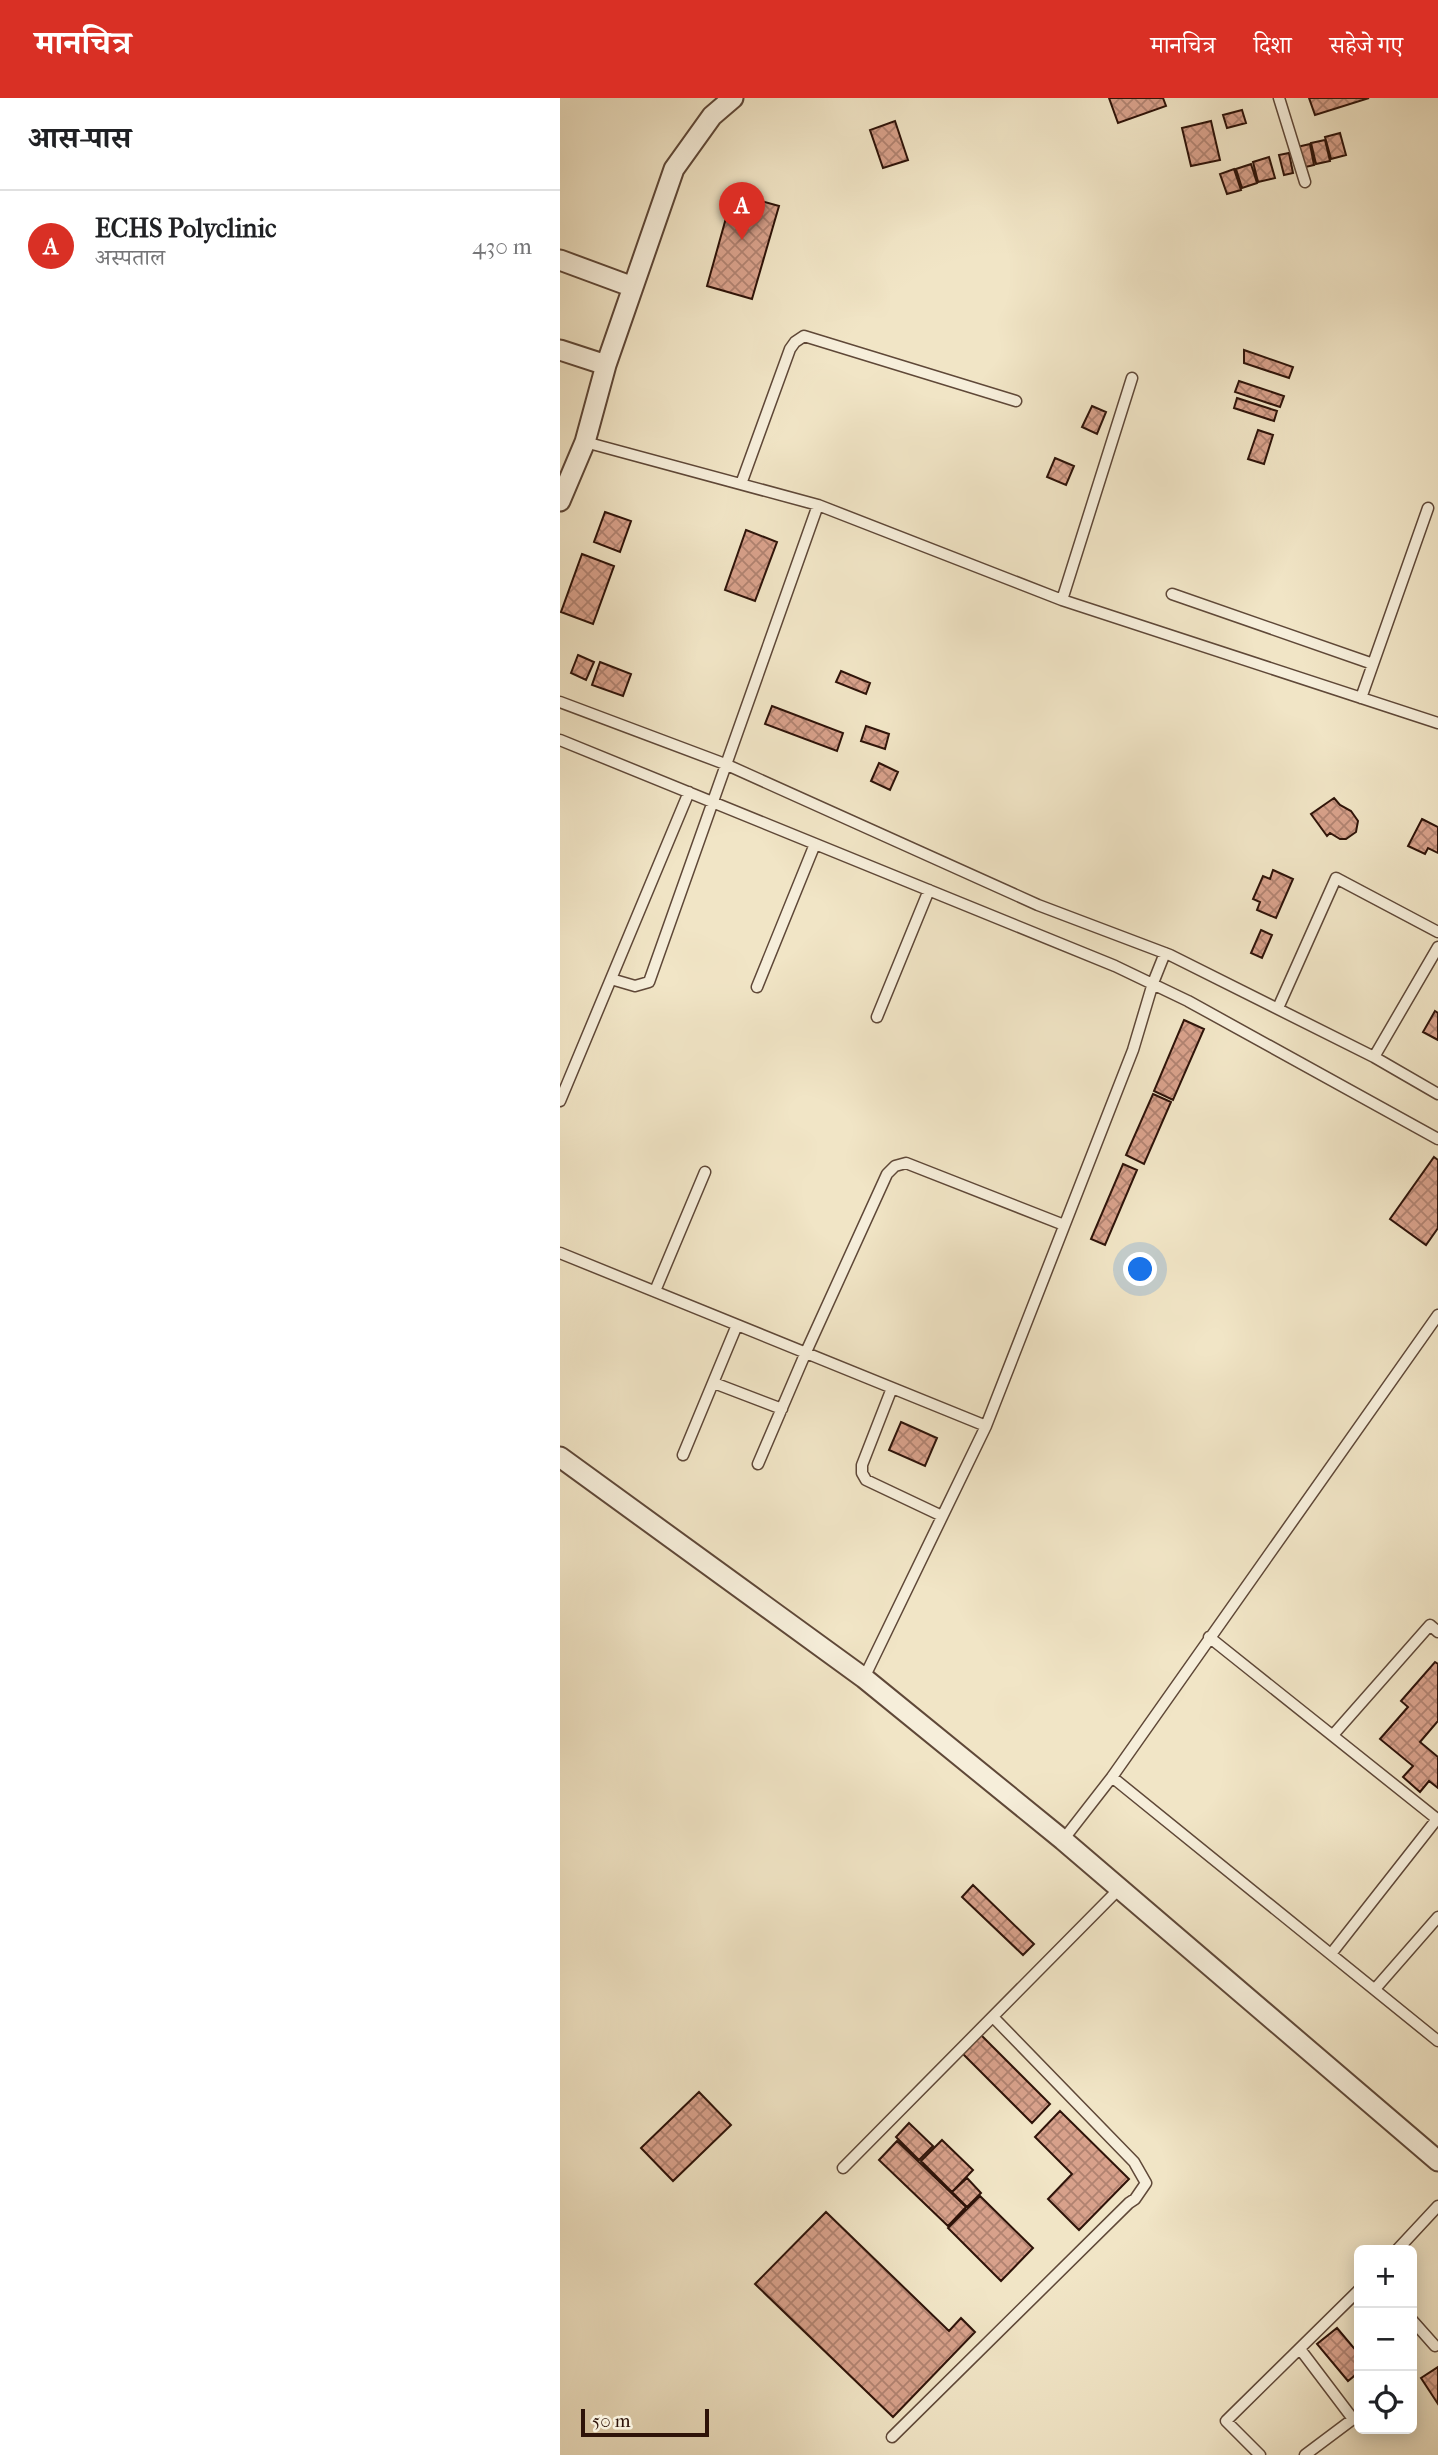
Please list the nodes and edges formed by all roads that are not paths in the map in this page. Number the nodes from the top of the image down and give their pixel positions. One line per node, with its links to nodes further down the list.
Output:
1 (731, 98): 5 (street)
2 (1279, 98): 3 (lane)
3 (1305, 182)
4 (560, 260): 5 (street)
5 (633, 287): 7 (street)
6 (560, 350): 7 (street)
7 (606, 365): 10 (street)
8 (1132, 378): 16 (lane)
9 (1016, 401): 11 (lane)
10 (585, 442): 11 (lane); 12 (street)
11 (741, 484): 13 (lane)
12 (561, 497)
13 (818, 505): 16 (lane); 22 (lane)
14 (1428, 508): 17 (lane)
15 (1172, 594): 17 (lane)
16 (1062, 600): 18 (lane)
17 (1373, 664): 18 (lane)
18 (1361, 698): 20 (lane)
19 (560, 702): 22 (lane)
20 (1438, 723)
21 (560, 740): 23 (lane)
22 (725, 764): 24 (lane); 29 (lane)
23 (689, 793): 24 (lane); 30 (lane)
24 (711, 802): 25 (lane); 30 (lane)
25 (815, 844): 26 (lane); 32 (lane)
26 (929, 890): 31 (lane); 34 (lane)
27 (1438, 932): 33 (lane)
28 (1438, 947): 35 (lane)
29 (1165, 953): 31 (lane); 33 (lane)
30 (611, 979): 37 (lane)
31 (1153, 983): 38 (lane); 40 (lane)
32 (757, 987)
33 (1278, 1008): 35 (lane)
34 (877, 1017)
35 (1374, 1056): 36 (lane)
36 (1438, 1094)
37 (560, 1101)
38 (1438, 1139)
39 (705, 1172): 42 (lane)
40 (1064, 1225): 45 (lane); 49 (lane)
41 (560, 1253): 42 (lane)
42 (654, 1291): 44 (lane)
43 (1438, 1315): 55 (lane)
44 (737, 1325): 45 (lane); 46 (lane)
45 (806, 1352): 47 (lane); 48 (lane)
46 (714, 1383): 48 (lane); 50 (lane)
47 (892, 1388): 49 (lane); 53 (lane)
48 (782, 1409): 52 (lane)
49 (986, 1426): 53 (lane)
50 (683, 1455)
51 (560, 1457): 56 (street)
52 (758, 1464)
53 (942, 1517): 56 (lane)
54 (1438, 1632): 57 (lane)
55 (1209, 1637): 57 (lane); 58 (lane)
56 (864, 1678): 59 (street)
57 (1333, 1735): 62 (lane)
58 (1112, 1777): 59 (lane); 62 (lane)
59 (1063, 1840): 60 (street)
60 (1120, 1888): 64 (lane); 66 (street)
61 (1438, 1917): 63 (lane)
62 (1331, 1954): 63 (lane)
63 (1375, 1989): 65 (lane)
64 (994, 2018): 67 (lane); 74 (lane)
65 (1438, 2041)
66 (1438, 2160)
67 (843, 2168)
68 (1438, 2206): 69 (lane)
69 (1402, 2245)
70 (1354, 2295): 73 (lane)
71 (1417, 2326): 72 (lane)
72 (1435, 2346)
73 (1300, 2348): 75 (lane); 76 (lane)
74 (892, 2437)
75 (1260, 2455)
76 (1304, 2455)

